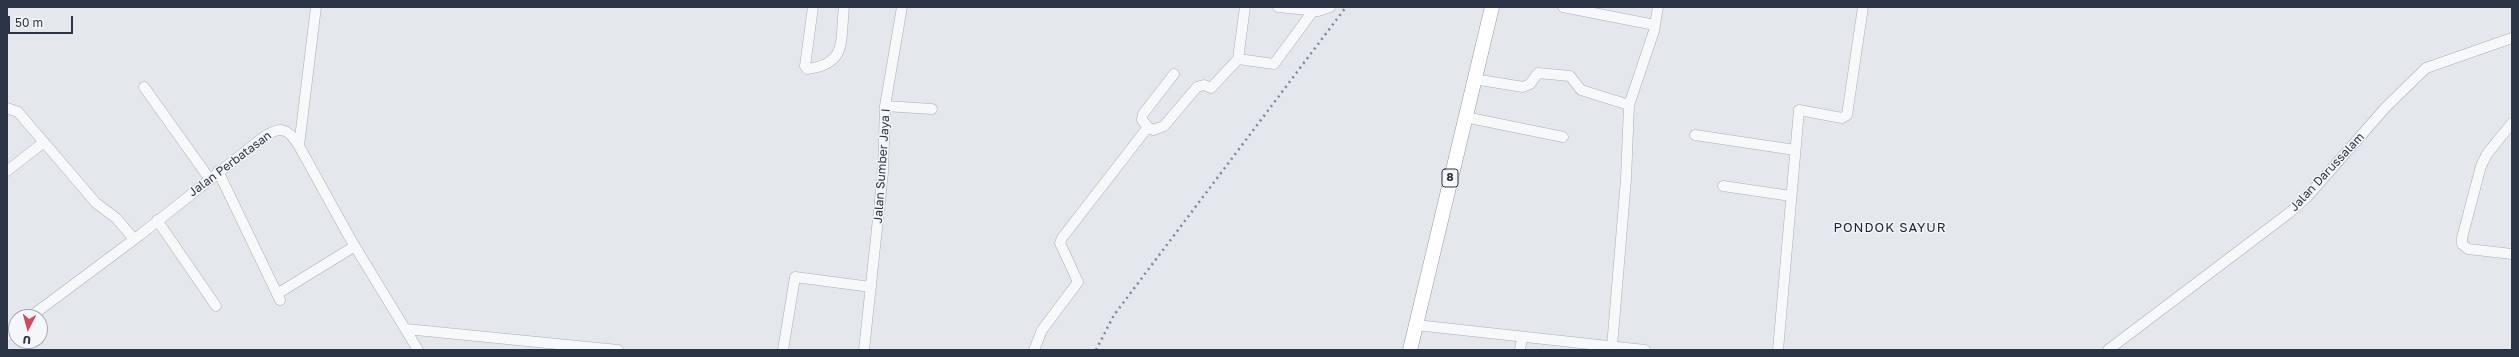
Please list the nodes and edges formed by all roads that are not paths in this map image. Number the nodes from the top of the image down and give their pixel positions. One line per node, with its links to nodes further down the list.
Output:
1 (316, 7): 29 (street)
2 (813, 7): 3 (street)
3 (844, 7)
4 (902, 7): 20 (street, Jalan Sumber Jaya I)
5 (1245, 7): 15 (street)
6 (1278, 7): 12 (street)
7 (1330, 7): 12 (street)
8 (1492, 7): 17 (highway, 8)
9 (1563, 7): 13 (street)
10 (1658, 7): 13 (street)
11 (1863, 7): 30 (street)
12 (1313, 11): 15 (street)
13 (1655, 25): 19 (street)
14 (2512, 38): 57 (street, Jalan Darussalam)
15 (1238, 59): 25 (street)
16 (1174, 74): 25 (street)
17 (1474, 79): 19 (street); 23 (highway, 8)
18 (144, 87): 33 (street)
19 (1628, 105): 47 (street)
20 (885, 106): 22 (street); 40 (street, Jalan Sumber Jaya I)
21 (7, 108): 28 (street)
22 (932, 109)
23 (1465, 117): 27 (street); 43 (highway, 8)
24 (2512, 123): 39 (street)
25 (1148, 127): 52 (street)
26 (1695, 135): 30 (street)
27 (1563, 137)
28 (44, 142): 31 (street); 37 (street)
29 (299, 146): 32 (street, Jalan Perbatasan); 38 (street, Jalan Perbatasan)
30 (1796, 150): 35 (street)
31 (7, 171)
32 (218, 171): 33 (street, Jalan Perbatasan); 38 (street)
33 (209, 178): 36 (street, Jalan Perbatasan)
34 (1723, 186): 35 (street)
35 (1791, 196): 56 (street)
36 (157, 220): 37 (street, Jalan Perbatasan); 41 (street)
37 (134, 239): 42 (street, Jalan Perbatasan)
38 (355, 246): 44 (street, Jalan Perbatasan)
39 (2512, 254)
40 (871, 287): 50 (street); 51 (street, Jalan Sumber Jaya I)
41 (216, 306)
42 (41, 309)
43 (1416, 324): 45 (street); 53 (highway, 8)
44 (406, 329): 46 (street); 48 (street, Jalan Perbatasan)
45 (1522, 337): 47 (street); 54 (street)
46 (512, 345): 49 (street)
47 (1612, 347): 55 (street)
48 (418, 350)
49 (618, 350)
50 (783, 350)
51 (864, 350)
52 (1034, 350)
53 (1410, 350)
54 (1520, 350)
55 (1645, 350)
56 (1778, 350)
57 (2108, 350)

